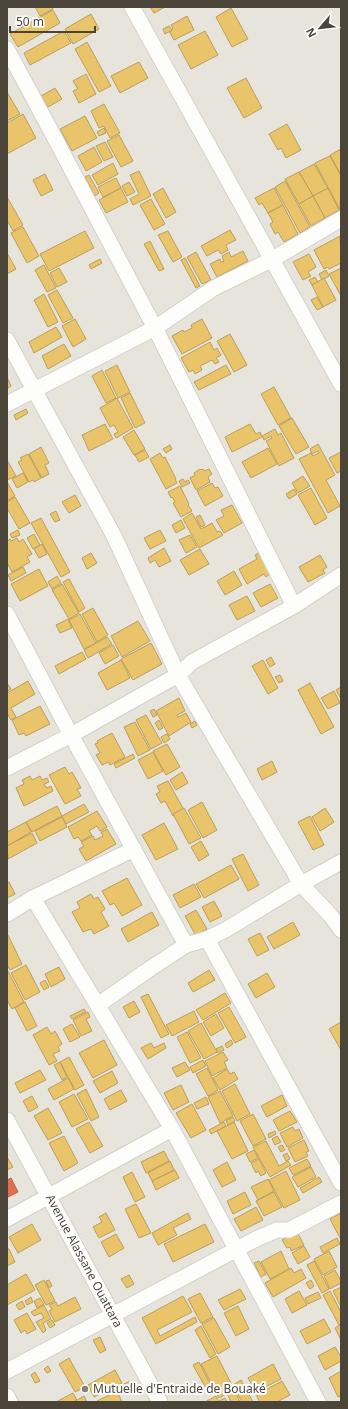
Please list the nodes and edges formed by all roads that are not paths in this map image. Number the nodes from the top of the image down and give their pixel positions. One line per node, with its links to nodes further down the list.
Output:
1 (132, 7): 4 (street)
2 (7, 49): 5 (street)
3 (341, 219): 4 (street)
4 (273, 259): 5 (street); 7 (street)
5 (155, 328): 9 (street); 12 (street)
6 (7, 340): 9 (street)
7 (336, 365): 8 (street)
8 (341, 384)
9 (34, 390): 10 (street); 14 (street)
10 (7, 404)
11 (341, 575): 12 (street)
12 (294, 606): 14 (street)
13 (7, 614): 15 (street)
14 (178, 675): 15 (street); 19 (street)
15 (71, 735): 16 (street); 17 (street)
16 (7, 768)
17 (134, 850): 20 (street); 24 (street)
18 (341, 862): 19 (street)
19 (301, 884): 22 (street); 23 (street)
20 (33, 898): 21 (street); 25 (street)
21 (7, 914)
22 (341, 930)
23 (207, 940): 24 (street); 28 (street)
24 (186, 946): 25 (street)
25 (98, 1005): 27 (street)
26 (7, 1120): 29 (street, Avenue Alassane Ouattara)
27 (172, 1130): 29 (street); 32 (street)
28 (341, 1183)
29 (49, 1196): 31 (street); 33 (street, Avenue Alassane Ouattara)
30 (341, 1203): 32 (street)
31 (7, 1219)
32 (236, 1250): 33 (street); 38 (street)
33 (113, 1315): 34 (street); 37 (street, Avenue Alassane Ouattara)
34 (7, 1371)
35 (7, 1396): 36 (street)
36 (10, 1402)
37 (160, 1402)
38 (318, 1402)

